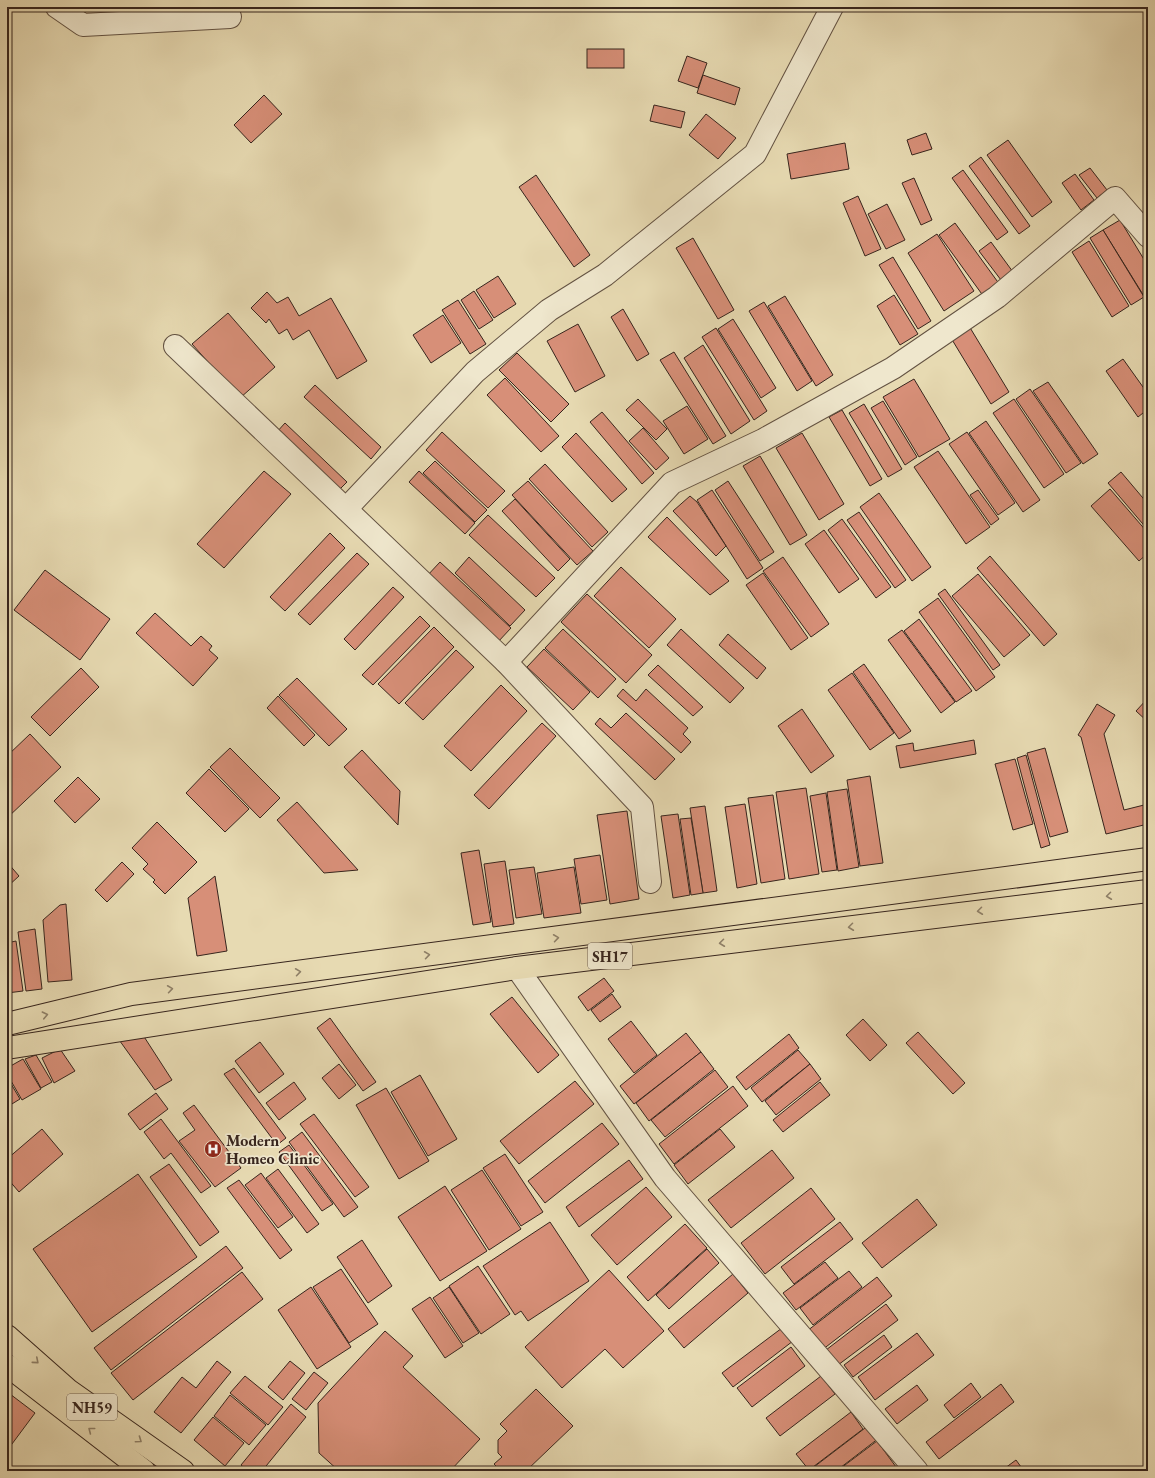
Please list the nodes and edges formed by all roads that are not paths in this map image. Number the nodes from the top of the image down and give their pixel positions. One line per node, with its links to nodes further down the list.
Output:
1 (57, 7): 3 (street)
2 (832, 7): 6 (street)
3 (230, 17)
4 (1148, 236): 7 (street)
5 (175, 346): 6 (street)
6 (346, 509): 7 (street)
7 (506, 662): 9 (street)
8 (1148, 860): 12 (main road, one-way to 8)
9 (650, 882)
10 (1148, 891): 11 (main road, SH17, one-way to 11)
11 (517, 968): 13 (main road, SH17); 18 (street)
12 (7, 1024)
13 (7, 1048)
14 (7, 1336): 17 (main road, NH59, one-way to 17)
15 (7, 1365): 16 (main road, NH59, one-way to 15)
16 (144, 1471)
17 (182, 1471)
18 (917, 1471)

